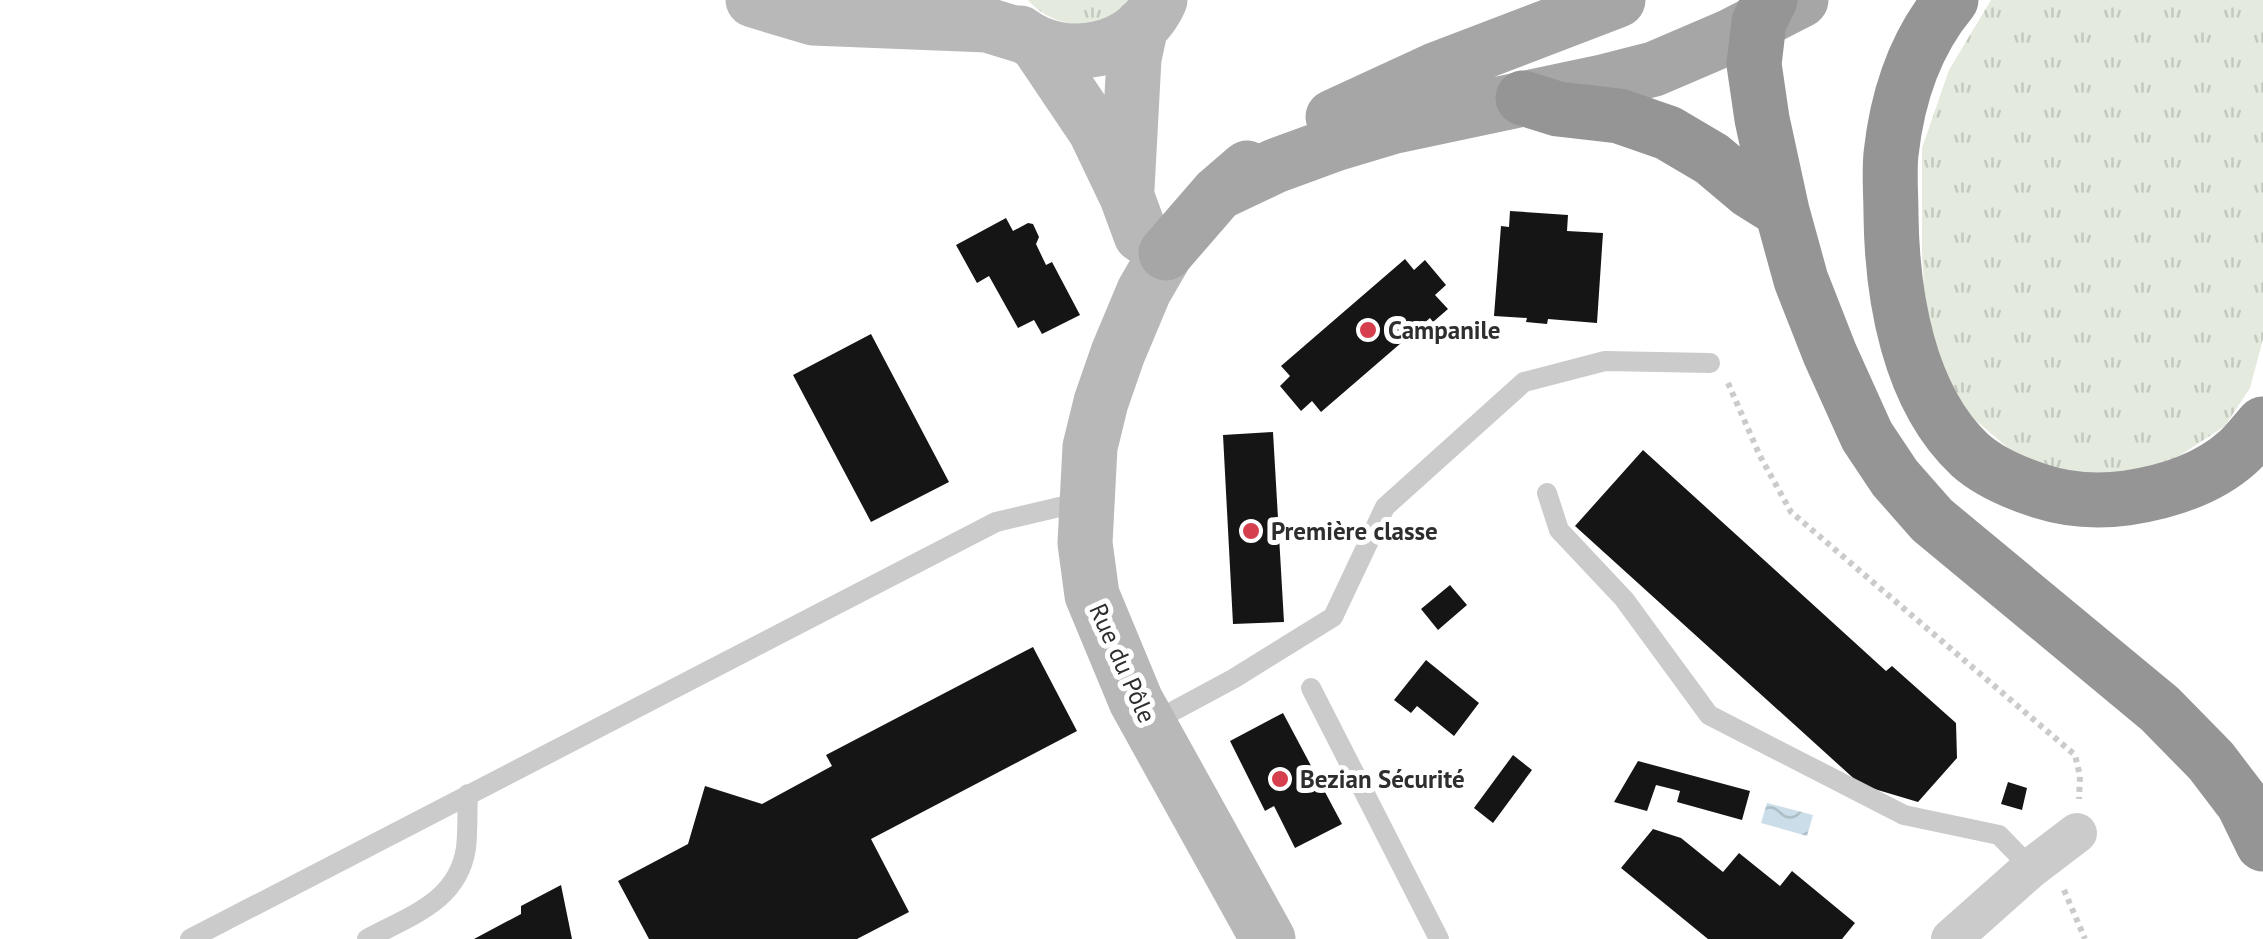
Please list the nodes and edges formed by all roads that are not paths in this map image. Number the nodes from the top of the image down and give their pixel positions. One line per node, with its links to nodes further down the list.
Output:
1 (753, 0): 5 (street)
2 (1618, 0): 9 (main road)
3 (1951, 0): 14 (highway)
4 (1777, 7): 8 (main road); 11 (highway)
5 (906, 10): 7 (street)
6 (1151, 13): 7 (street); 10 (street)
7 (1018, 27): 10 (street)
8 (1522, 98): 9 (main road); 11 (highway)
9 (1218, 193): 12 (main road)
10 (1127, 198): 12 (street)
11 (1782, 211): 21 (highway)
12 (1166, 253): 16 (street, Rue du Pôle)
13 (1710, 363): 18 (lane)
14 (2263, 424)
15 (1548, 493): 22 (lane)
16 (1086, 501): 18 (street, Rue du Pôle); 19 (lane)
17 (1311, 688): 26 (lane)
18 (1149, 724): 25 (street, Rue du Pôle)
19 (468, 794): 23 (lane); 24 (lane)
20 (2077, 834): 22 (street)
21 (2263, 844)
22 (2031, 868): 27 (street)
23 (190, 939)
24 (367, 939)
25 (1268, 939)
26 (1439, 939)
27 (1950, 939)

